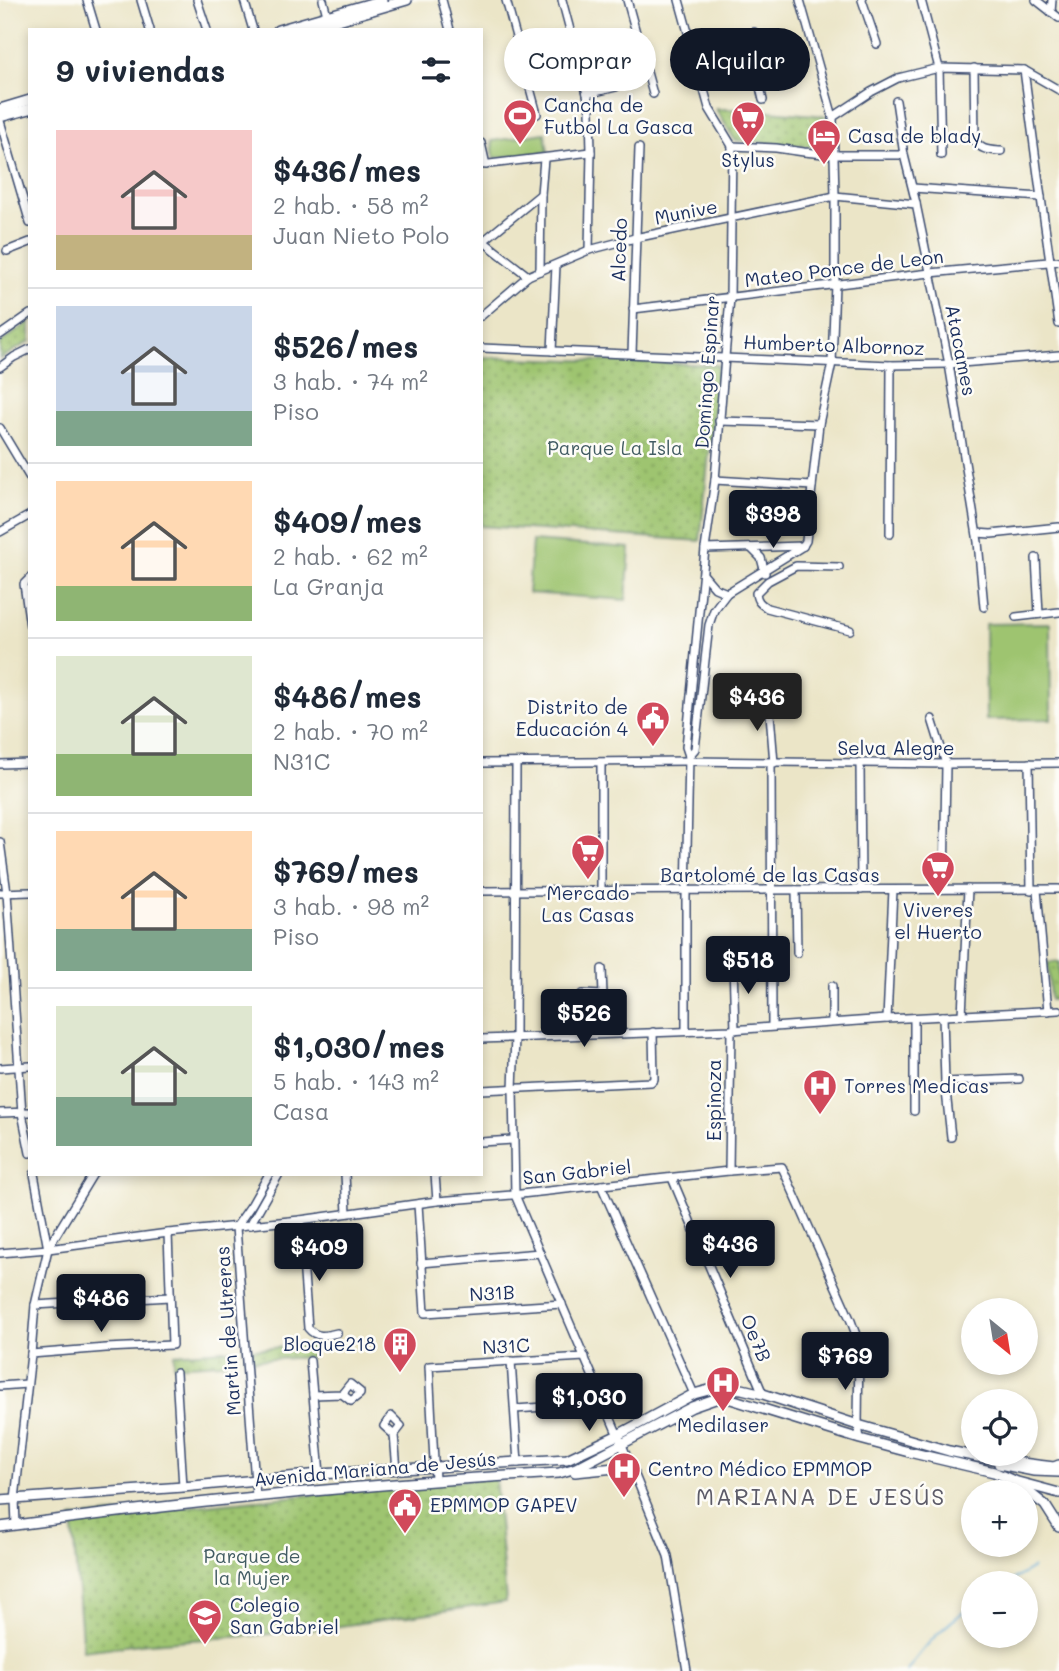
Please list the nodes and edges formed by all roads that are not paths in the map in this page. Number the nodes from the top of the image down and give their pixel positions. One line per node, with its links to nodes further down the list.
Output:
1 (87, 0): 21 (street)
2 (141, 0): 22 (street)
3 (197, 0): 23 (street)
4 (244, 0): 24 (street)
5 (323, 0): 20 (street)
6 (407, 0): 17 (main road)
7 (442, 0): 27 (street)
8 (506, 0): 44 (street)
9 (562, 0): 37 (street)
10 (627, 0): 38 (street)
11 (679, 0): 28 (street)
12 (800, 0): 45 (street)
13 (862, 0): 29 (street)
14 (921, 0): 30 (street)
15 (1036, 0): 18 (street)
16 (1052, 0): 18 (street)
17 (381, 2): 20 (main road)
18 (1051, 12): 19 (street)
19 (1059, 18)
20 (329, 23): 25 (main road); 26 (main road)
21 (95, 28)
22 (149, 28)
23 (206, 28)
24 (252, 28)
25 (293, 28)
26 (311, 28)
27 (449, 28)
28 (687, 28)
29 (877, 44)
30 (939, 68): 31 (street); 45 (street); 53 (street)
31 (974, 68): 32 (street); 49 (street)
32 (1024, 69): 33 (street); 59 (street)
33 (1059, 90)
34 (599, 91): 37 (street)
35 (704, 91): 47 (street)
36 (761, 91): 39 (street)
37 (587, 94): 50 (street)
38 (653, 94)
39 (763, 100)
40 (28, 101): 42 (main road)
41 (896, 101): 52 (street, Atacames)
42 (0, 109)
43 (28, 110): 46 (main road)
44 (537, 114)
45 (833, 117): 51 (street)
46 (0, 119): 61 (street)
47 (732, 146): 51 (street); 62 (street, Domingo Espinar)
48 (639, 148): 63 (street, Alcedo)
49 (1001, 151)
50 (592, 152): 54 (street); 67 (street)
51 (834, 155): 52 (street); 58 (street)
52 (904, 155): 56 (street, Atacames)
53 (941, 155)
54 (544, 159): 55 (street); 57 (street)
55 (483, 166)
56 (913, 188): 59 (street); 60 (street, Atacames)
57 (541, 194): 64 (street); 72 (street)
58 (835, 195): 60 (street, Munive); 62 (street, Munive); 75 (street)
59 (1041, 197): 69 (street)
60 (916, 204): 73 (street, Atacames)
61 (28, 216)
62 (732, 218): 63 (street, Munive); 76 (street, Domingo Espinar)
63 (635, 238): 67 (street, Munive); 77 (street, Alcedo)
64 (483, 241)
65 (28, 243): 68 (street)
66 (483, 243): 74 (street)
67 (589, 250): 71 (street, Munive)
68 (7, 251)
69 (1050, 261): 70 (street, Mateo Ponce de Leon); 73 (street, Mateo Ponce de Leon); 80 (street)
70 (1059, 261)
71 (556, 265): 72 (street, Munive); 84 (street)
72 (540, 271): 74 (street, Munive)
73 (930, 273): 75 (street, Mateo Ponce de Leon); 89 (street, Atacames)
74 (528, 276): 78 (street, Munive)
75 (835, 284): 76 (street, Mateo Ponce de Leon); 88 (street)
76 (730, 298): 77 (street, Mateo Ponce de Leon); 87 (street, Domingo Espinar)
77 (633, 309): 85 (street, Alcedo)
78 (483, 314)
79 (28, 315): 81 (street)
80 (1059, 324)
81 (0, 335)
82 (483, 348): 84 (street, Humberto Albornoz)
83 (28, 350): 91 (street)
84 (552, 351): 85 (street, Humberto Albornoz)
85 (632, 355): 87 (street, Humberto Albornoz)
86 (1059, 355): 89 (street, Humberto Albornoz)
87 (725, 357): 88 (street, Humberto Albornoz); 92 (street, Domingo Espinar)
88 (832, 363): 90 (street, Humberto Albornoz); 93 (street)
89 (949, 364): 90 (street, Humberto Albornoz); 101 (street, Atacames)
90 (891, 365): 102 (street)
91 (0, 367)
92 (719, 421): 93 (street); 96 (street, Domingo Espinar)
93 (819, 424): 97 (street)
94 (0, 428): 95 (street)
95 (28, 475)
96 (715, 480): 97 (street); 105 (street, Domingo Espinar)
97 (812, 486): 103 (street)
98 (28, 516): 100 (street)
99 (1059, 527): 101 (street)
100 (0, 532)
101 (977, 533): 113 (street, Atacames)
102 (890, 534)
103 (803, 546): 104 (street); 108 (street, Domingo Espinar)
104 (750, 548): 105 (street); 108 (street)
105 (705, 549): 109 (street, Domingo Espinar)
106 (1036, 558): 116 (street)
107 (839, 567): 111 (street)
108 (763, 570): 111 (street); 112 (street, Domingo Espinar)
109 (703, 574): 112 (street); 121 (street, Domingo Espinar)
110 (28, 580): 114 (street)
111 (768, 581): 118 (street)
112 (727, 593): 121 (street, Domingo Espinar)
113 (984, 607)
114 (28, 612)
115 (1059, 612): 116 (street)
116 (1039, 614): 117 (street)
117 (1016, 617)
118 (850, 630)
119 (769, 702): 126 (street)
120 (932, 719): 131 (street)
121 (689, 758): 122 (street, Selva Alegre); 126 (street, Selva Alegre); 144 (street, Domingo Espinar)
122 (601, 762): 125 (street, Selva Alegre); 143 (street)
123 (28, 763): 129 (street)
124 (483, 763): 125 (street, Selva Alegre)
125 (516, 763): 142 (street)
126 (772, 763): 130 (street, Selva Alegre); 136 (street)
127 (1029, 763): 128 (street, Selva Alegre); 131 (street, Selva Alegre); 140 (street)
128 (1059, 763)
129 (0, 764)
130 (860, 764): 131 (street, Selva Alegre); 138 (street)
131 (946, 764): 133 (street)
132 (0, 842): 146 (street)
133 (944, 889): 134 (street, Bartolomé de las Casas); 139 (street, Bartolomé de las Casas)
134 (968, 889): 140 (street, Bartolomé de las Casas); 155 (street)
135 (1059, 889): 140 (street, Bartolomé de las Casas)
136 (771, 890): 137 (street, Bartolomé de las Casas); 144 (street, Bartolomé de las Casas); 160 (street)
137 (796, 890): 138 (street, Bartolomé de las Casas); 147 (street)
138 (861, 890): 139 (street, Bartolomé de las Casas)
139 (893, 890): 158 (street)
140 (1034, 890): 154 (street)
141 (483, 891): 142 (street, Bartolomé de las Casas)
142 (515, 891): 143 (street, Bartolomé de las Casas); 165 (street)
143 (601, 891): 144 (street, Bartolomé de las Casas)
144 (686, 891): 162 (street, Domingo Espinar)
145 (28, 892): 146 (street)
146 (3, 893): 167 (street)
147 (797, 953)
148 (733, 963): 161 (street, Espinoza)
149 (602, 969): 152 (street)
150 (832, 986): 159 (street)
151 (582, 994): 152 (street)
152 (603, 995): 164 (street)
153 (1059, 1010): 154 (street)
154 (1048, 1011): 155 (street)
155 (962, 1015): 156 (street)
156 (943, 1016): 157 (street); 171 (street)
157 (914, 1018): 158 (street); 174 (street)
158 (887, 1019): 159 (street)
159 (832, 1022): 160 (street)
160 (772, 1026): 161 (street)
161 (733, 1030): 162 (street); 181 (street, Espinoza)
162 (686, 1031): 163 (street)
163 (653, 1032): 164 (street); 172 (street)
164 (579, 1035): 165 (street)
165 (515, 1037): 166 (street); 172 (street)
166 (483, 1039)
167 (20, 1066): 168 (street); 169 (street); 175 (street)
168 (28, 1066)
169 (0, 1068)
170 (1019, 1079): 171 (street)
171 (945, 1082): 178 (street)
172 (513, 1089): 173 (street); 179 (street)
173 (483, 1090)
174 (914, 1111)
175 (26, 1112): 176 (street); 177 (street)
176 (0, 1113)
177 (28, 1132)
178 (951, 1137)
179 (513, 1140): 180 (street); 190 (street)
180 (483, 1142)
181 (729, 1171): 188 (street, San Gabriel); 219 (street, San Gabriel)
182 (34, 1176): 198 (street)
183 (92, 1176): 198 (street)
184 (268, 1176): 196 (street, Martin de Utreras)
185 (278, 1176): 195 (street, Martin de Utreras)
186 (345, 1176): 193 (street)
187 (435, 1176): 191 (street)
188 (671, 1178): 189 (street, San Gabriel); 215 (street, Oe7B)
189 (601, 1185): 190 (street, San Gabriel); 214 (street)
190 (515, 1195): 191 (street, San Gabriel); 200 (street)
191 (437, 1201): 192 (street, San Gabriel)
192 (418, 1203): 193 (street, San Gabriel); 201 (street)
193 (347, 1213): 194 (street, San Gabriel)
194 (300, 1220): 195 (street, San Gabriel); 205 (street)
195 (250, 1225): 196 (street, San Gabriel)
196 (236, 1227): 197 (street, San Gabriel); 235 (street, Martin de Utreras)
197 (168, 1233): 198 (street, San Gabriel); 202 (street)
198 (48, 1249): 199 (street, San Gabriel); 204 (street)
199 (0, 1253)
200 (540, 1253): 201 (street, N31B); 203 (street)
201 (421, 1263): 203 (street, N31B)
202 (170, 1297): 204 (street); 206 (street)
203 (562, 1304): 207 (street)
204 (34, 1306): 206 (street)
205 (337, 1333)
206 (31, 1354): 211 (street)
207 (584, 1357): 209 (street, N31C); 217 (street)
208 (310, 1362): 216 (street)
209 (511, 1362): 218 (street); 229 (street, N31C)
210 (176, 1373): 239 (street)
211 (27, 1384): 212 (street); 243 (street)
212 (0, 1386)
213 (342, 1394): 216 (street)
214 (694, 1394): 215 (main road, Avenida Mariana de Jesús); 221 (main road, Avenida Mariana de Jesús)
215 (763, 1394): 219 (main road, Avenida Mariana de Jesús)
216 (313, 1395): 234 (street)
217 (604, 1403): 218 (street); 221 (street)
218 (515, 1409): 225 (street)
219 (858, 1425): 222 (street); 224 (main road, Avenida Mariana de Jesús)
220 (394, 1435): 230 (street)
221 (618, 1435): 223 (street); 225 (main road, Avenida Mariana de Jesús)
222 (860, 1439): 223 (main road, Avenida Mariana de Jesús); 237 (main road, Avenida Mariana de Jesús)
223 (622, 1445): 232 (main road, Avenida Mariana de Jesús); 233 (street)
224 (961, 1453)
225 (518, 1463): 229 (main road, Avenida Mariana de Jesús)
226 (1038, 1465): 227 (main road, Avenida Mariana de Jesús)
227 (1059, 1465)
228 (1005, 1466): 231 (main road)
229 (435, 1468): 230 (main road, Avenida Mariana de Jesús); 236 (street)
230 (401, 1469): 234 (main road, Avenida Mariana de Jesús); 238 (main road)
231 (1059, 1472)
232 (559, 1473): 233 (main road); 236 (main road, Avenida Mariana de Jesús)
233 (634, 1473): 249 (street)
234 (320, 1475): 235 (main road, Avenida Mariana de Jesús)
235 (255, 1480): 239 (main road, Avenida Mariana de Jesús); 242 (street, Martin de Utreras)
236 (435, 1480): 238 (main road, Avenida Mariana de Jesús)
237 (1012, 1480)
238 (405, 1482): 242 (main road, Avenida Mariana de Jesús)
239 (183, 1487): 243 (main road, Avenida Mariana de Jesús)
240 (1038, 1487): 241 (main road, Avenida Mariana de Jesús)
241 (1059, 1493)
242 (256, 1496): 246 (main road, Avenida Mariana de Jesús)
243 (15, 1499): 244 (main road, Avenida Mariana de Jesús); 246 (street)
244 (0, 1500)
245 (1038, 1500): 248 (main road)
246 (16, 1525): 247 (main road, Avenida Mariana de Jesús)
247 (0, 1527)
248 (1059, 1527)
249 (687, 1671)

